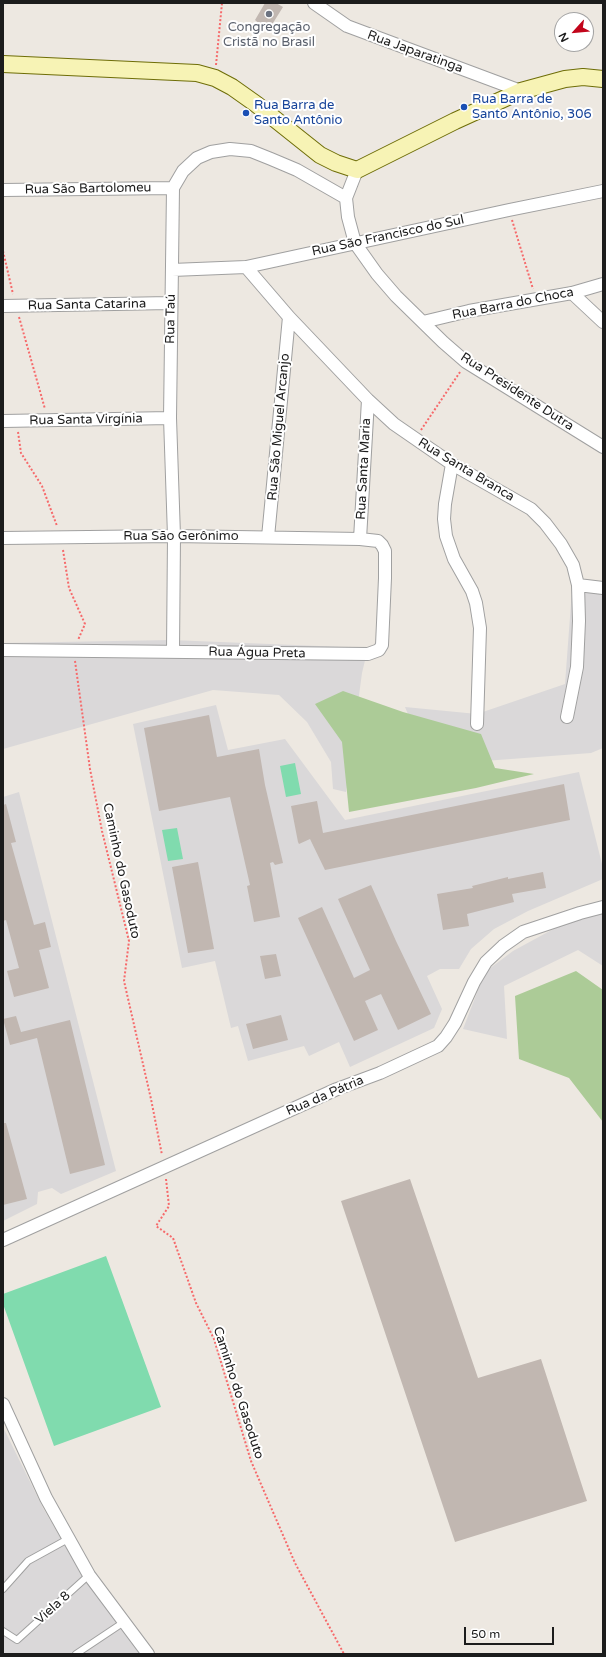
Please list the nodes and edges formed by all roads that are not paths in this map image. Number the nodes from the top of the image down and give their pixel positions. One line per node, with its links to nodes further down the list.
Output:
1 (314, 3): 4 (street, Rua Japaratinga)
2 (3, 64): 5 (street)
3 (603, 79): 4 (street)
4 (521, 91): 5 (street)
5 (358, 170): 9 (street)
6 (173, 188): 7 (street, Rua São Bartolomeu); 9 (street, Rua Taú); 12 (street, Rua Taú)
7 (3, 190)
8 (603, 191): 10 (street, Rua São Francisco do Sul)
9 (346, 198): 10 (street)
10 (355, 243): 11 (street, Rua São Francisco do Sul); 18 (street, Rua Presidente Dutra)
11 (246, 267): 12 (street, Rua São Francisco do Sul); 17 (street, Rua Santa Branca)
12 (172, 270): 15 (street, Rua Taú)
13 (603, 284): 14 (street, Rua Barra do Choca)
14 (572, 293): 18 (street, Rua Barra do Choca); 19 (street)
15 (170, 303): 16 (street, Rua Santa Catarina); 21 (street, Rua Taú)
16 (3, 306)
17 (289, 317): 20 (street, Rua Santa Branca); 26 (street, Rua São Miguel Arcanjo)
18 (423, 322): 23 (street, Rua Presidente Dutra)
19 (603, 322)
20 (368, 400): 24 (street, Rua Santa Branca); 28 (street, Rua Santa Maria)
21 (170, 418): 22 (street, Rua Santa Virgínia); 25 (street, Rua Taú)
22 (3, 421)
23 (603, 447)
24 (452, 464): 29 (street, Rua Santa Branca); 34 (street)
25 (174, 536): 26 (street, Rua São Gerônimo); 27 (street, Rua São Gerônimo); 32 (street, Rua Taú)
26 (268, 537): 28 (street, Rua São Gerônimo)
27 (3, 538)
28 (360, 539): 32 (street, Rua Água Preta)
29 (578, 585): 30 (street); 33 (street, Rua Santa Branca)
30 (603, 588)
31 (3, 650): 32 (street, Rua Água Preta)
32 (173, 651)
33 (566, 717)
34 (477, 724)
35 (603, 907): 36 (street, Rua da Pátria)
36 (3, 1240)
37 (3, 1404): 38 (street)
38 (68, 1539): 39 (street); 40 (lane)
39 (89, 1575): 41 (street); 42 (lane, Viela 8)
40 (3, 1589)
41 (124, 1622): 43 (street); 44 (lane)
42 (3, 1630)
43 (143, 1652)
44 (76, 1654)

